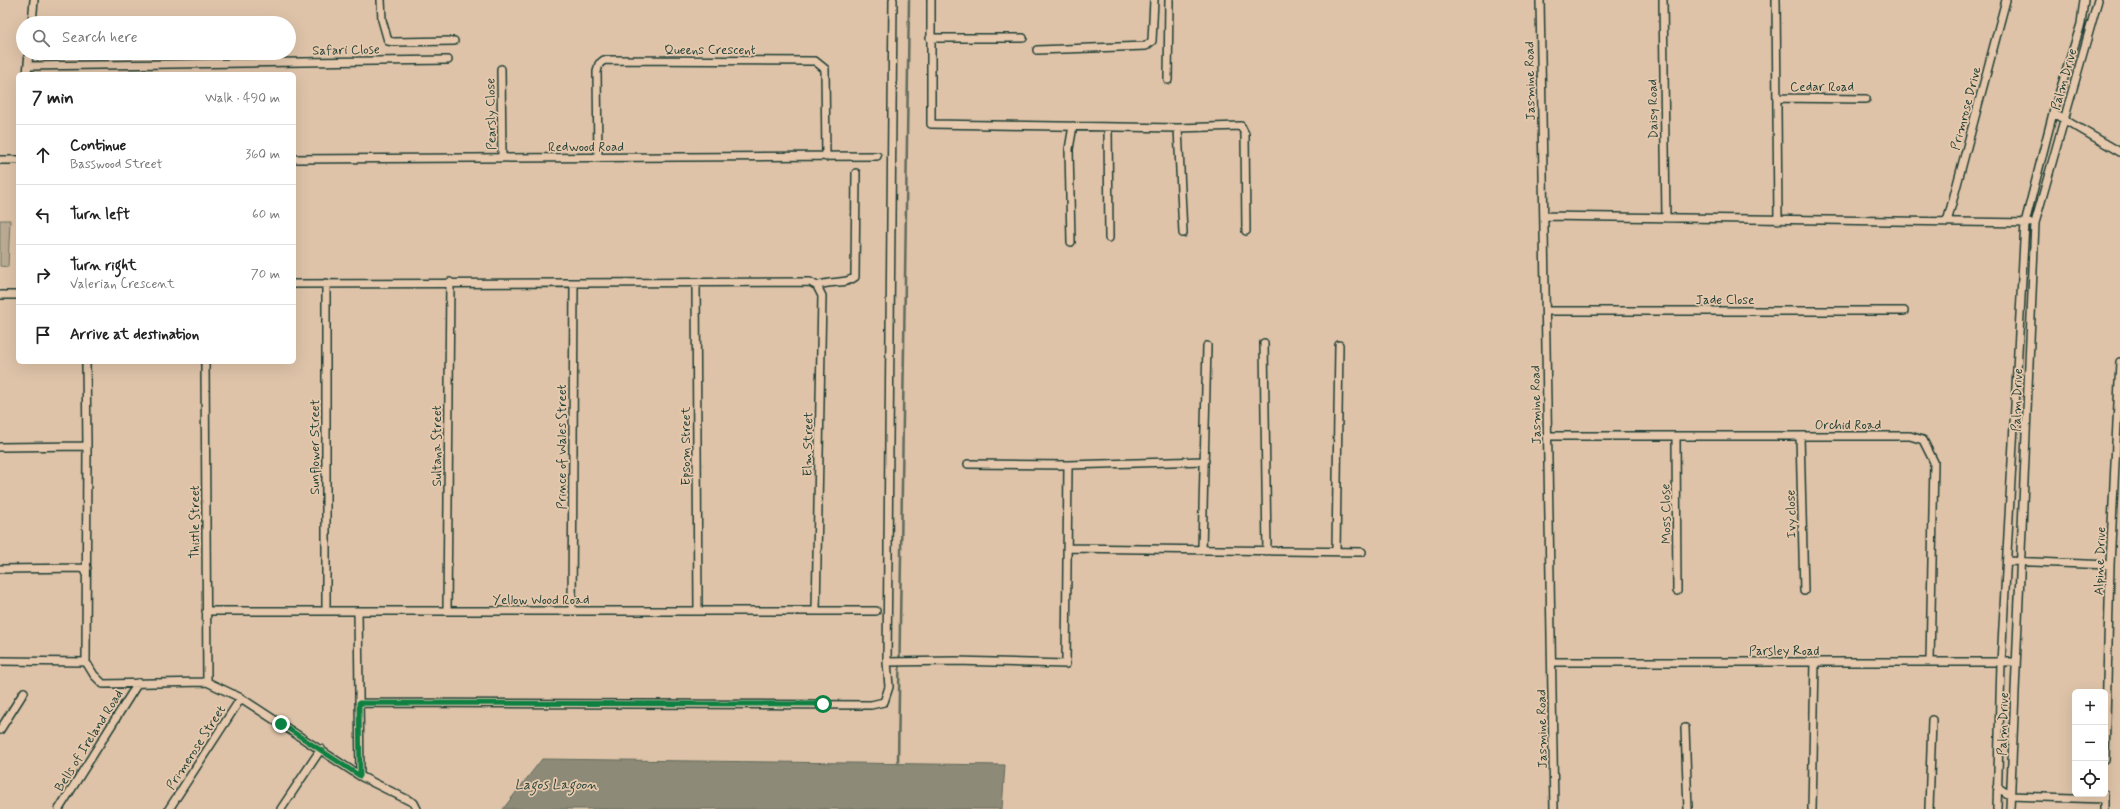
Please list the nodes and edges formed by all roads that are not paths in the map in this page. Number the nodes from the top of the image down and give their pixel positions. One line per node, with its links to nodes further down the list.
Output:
1 (34, 0): 13 (street)
2 (381, 0): 16 (street)
3 (893, 0): 96 (street)
4 (931, 0): 14 (street)
5 (1154, 0): 17 (street)
6 (1169, 0): 23 (street)
7 (1540, 0): 40 (street, Jasmine Road)
8 (1663, 0): 41 (street, Daisy Road)
9 (1776, 0): 24 (street)
10 (2006, 0): 43 (street, Primrose Drive)
11 (2084, 0): 26 (street, Palm Drive)
12 (2098, 0): 27 (street, Palm Drive)
13 (33, 16)
14 (930, 38): 15 (street); 28 (street)
15 (1023, 38)
16 (454, 41)
17 (1037, 50)
18 (28, 60): 20 (street)
19 (448, 60): 20 (street, Safari Close)
20 (28, 66): 22 (street)
21 (501, 69): 34 (street, Pearsly Close)
22 (27, 72)
23 (1168, 80)
24 (1777, 98): 25 (street, Cedar Road); 42 (street)
25 (1866, 99)
26 (2053, 113): 27 (street); 44 (street, Palm Drive)
27 (2064, 120): 31 (street); 45 (street, Palm Drive)
28 (1073, 126): 29 (street); 49 (street)
29 (1108, 127): 30 (street); 48 (street)
30 (1178, 128): 46 (street); 47 (street)
31 (2120, 152)
32 (877, 156): 33 (street, Redwood Road)
33 (826, 157): 35 (street, Redwood Road); 35 (street, Queens Crescent)
34 (502, 158): 35 (street, Redwood Road); 36 (street, Redwood Road)
35 (598, 158)
36 (296, 159)
37 (0, 160): 38 (street)
38 (16, 160)
39 (856, 173): 55 (street)
40 (1544, 216): 41 (street); 58 (street, Jasmine Road)
41 (1666, 218): 42 (street)
42 (1778, 220): 43 (street)
43 (1947, 222): 44 (street)
44 (2025, 223): 45 (street); 80 (street, Palm Drive)
45 (2035, 223): 79 (street, Palm Drive)
46 (1246, 231)
47 (1183, 233)
48 (1109, 238)
49 (1071, 242)
50 (450, 282): 52 (street); 53 (street); 91 (street, Sultana Street)
51 (696, 282): 53 (street); 55 (street); 92 (street, Epsom Street)
52 (326, 283): 54 (street); 89 (street, Sunflower Street)
53 (574, 283): 86 (street, Prince of Wales Street)
54 (296, 284)
55 (818, 286): 87 (street, Elm Street)
56 (0, 295): 57 (street)
57 (16, 295)
58 (1546, 311): 59 (street, Jade Close); 66 (street, Jasmine Road)
59 (1904, 311)
60 (1264, 343): 76 (street)
61 (1340, 344): 77 (street)
62 (1207, 346): 71 (street)
63 (2120, 362): 81 (street, Alpine Drive)
64 (86, 364): 69 (street)
65 (205, 364): 88 (street, Thistle Street)
66 (1548, 436): 67 (street, Orchid Road); 97 (street, Jasmine Road)
67 (1676, 436): 68 (street, Orchid Road); 84 (street, Moss Close)
68 (1800, 436): 85 (street, Ivy close); 99 (street, Orchid Road)
69 (88, 446): 70 (street); 82 (street)
70 (0, 447)
71 (1205, 461): 73 (street); 75 (street)
72 (968, 464): 73 (street)
73 (1068, 465): 74 (street)
74 (1067, 548): 75 (street); 96 (street)
75 (1202, 550): 76 (street)
76 (1267, 550): 77 (street)
77 (1336, 552): 78 (street)
78 (1362, 552)
79 (2021, 560): 80 (street); 81 (street); 100 (street, Palm Drive)
80 (2007, 561): 101 (street, Palm Drive)
81 (2110, 565): 108 (street, Alpine Drive)
82 (87, 568): 83 (street); 95 (street)
83 (0, 569)
84 (1677, 591)
85 (1804, 591)
86 (572, 610): 91 (street, Yellow Wood Road); 92 (street, Yellow Wood Road)
87 (816, 610): 92 (street, Yellow Wood Road); 93 (street, Yellow Wood Road)
88 (206, 611): 89 (street, Yellow Wood Road); 102 (street, Thistle Street)
89 (326, 611): 90 (street, Yellow Wood Road)
90 (358, 611): 91 (street, Yellow Wood Road); 106 (street)
91 (447, 611)
92 (698, 611)
93 (876, 612)
94 (0, 661): 95 (street)
95 (86, 662): 103 (street)
96 (889, 662): 106 (street)
97 (1552, 662): 98 (street, Parsley Road); 121 (street, Jasmine Road)
98 (1815, 662): 99 (street, Parsley Road); 123 (street)
99 (1930, 662): 101 (street, Parsley Road)
100 (2016, 662): 101 (street, Parsley Road); 114 (street, Palm Drive)
101 (2001, 663): 113 (street, Palm Drive)
102 (206, 682): 103 (street); 105 (street)
103 (138, 683): 117 (street, Bells of Ireland Road)
104 (24, 692): 110 (street)
105 (241, 698): 111 (street); 118 (street, Primerose Street)
106 (359, 703): 112 (street)
107 (1932, 720): 124 (street)
108 (2106, 725)
109 (1685, 728): 122 (street)
110 (0, 730)
111 (321, 749): 112 (street); 119 (street)
112 (360, 776): 120 (street)
113 (1997, 787): 114 (street); 125 (street, Palm Drive)
114 (2011, 796): 115 (street); 126 (street, Palm Drive)
115 (2072, 797)
116 (2104, 797): 127 (street)
117 (59, 809)
118 (169, 809)
119 (281, 809)
120 (417, 809)
121 (1554, 809)
122 (1688, 809)
123 (1812, 809)
124 (1929, 809)
125 (1997, 809)
126 (2010, 809)
127 (2104, 809)

